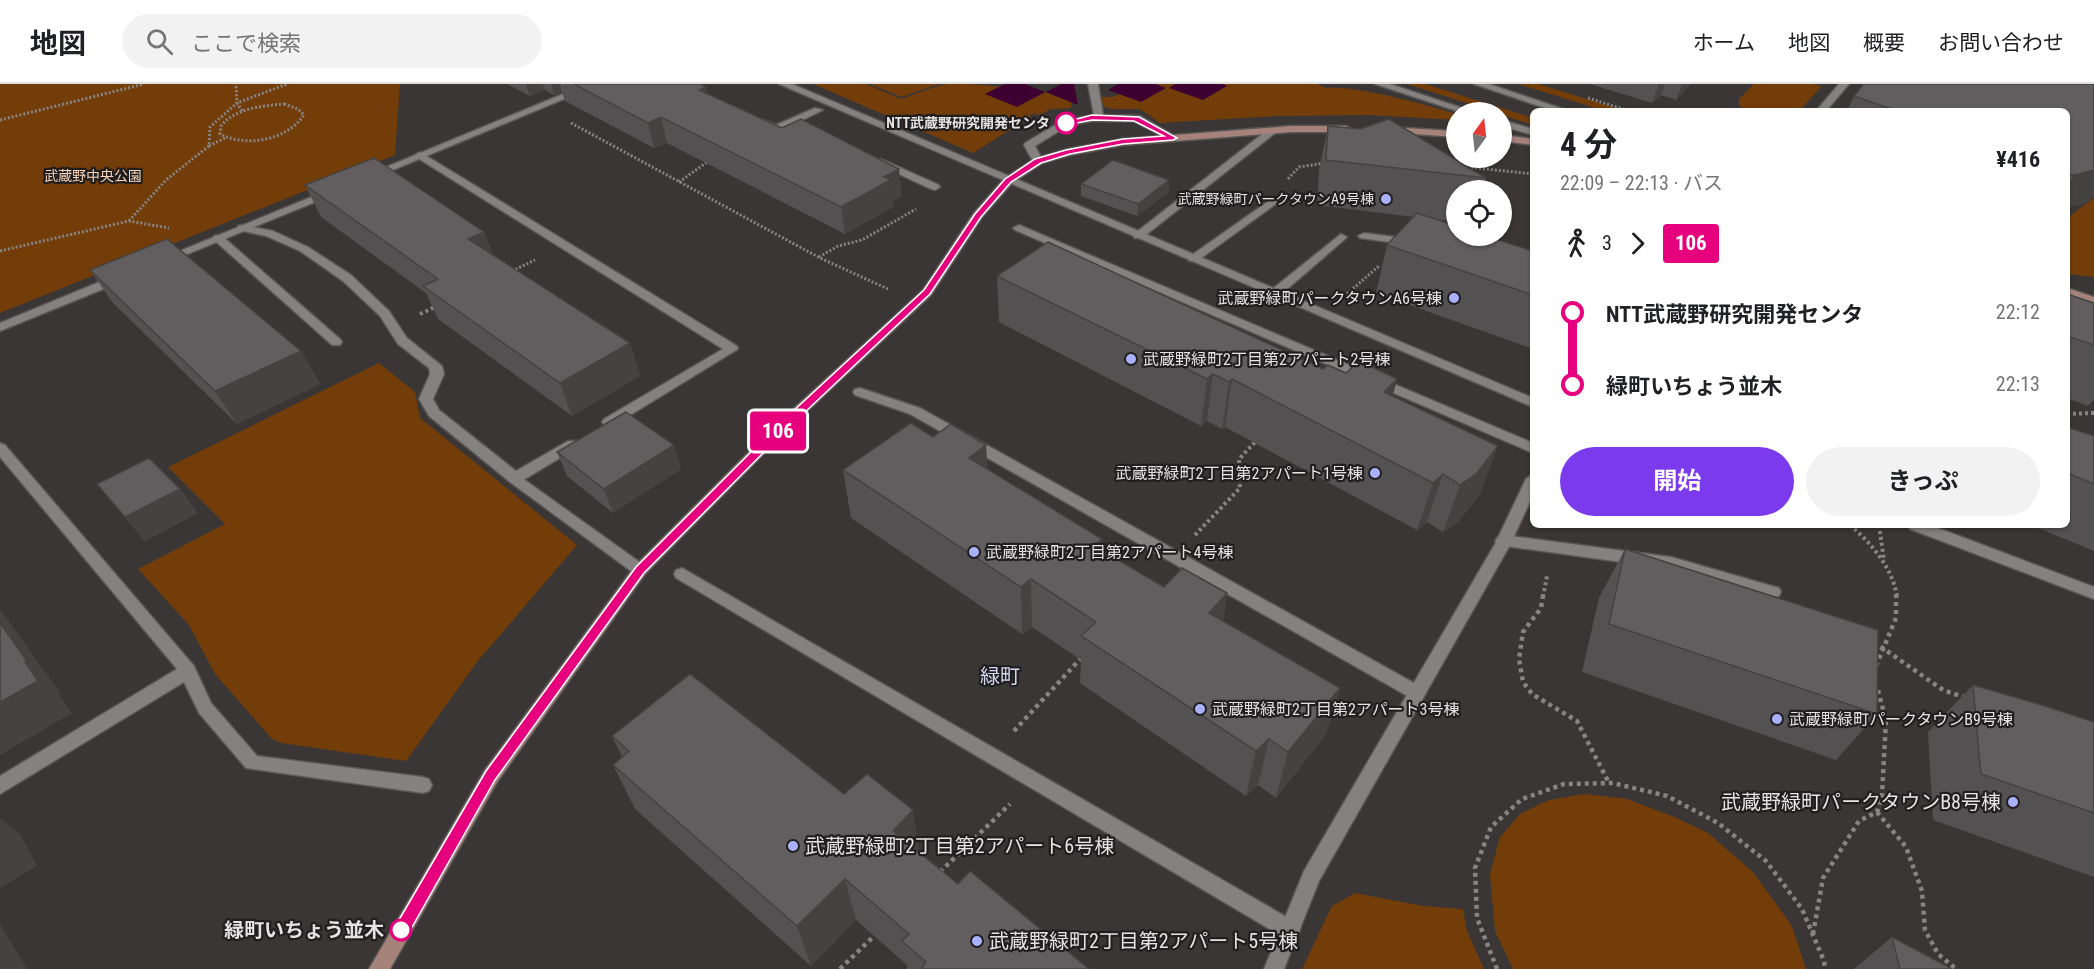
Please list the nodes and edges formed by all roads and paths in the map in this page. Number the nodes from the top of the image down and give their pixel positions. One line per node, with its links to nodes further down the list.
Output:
1 (144, 84): 19 (path)
2 (236, 84): 11 (path)
3 (287, 84): 11 (path)
4 (596, 84): 33 (street)
5 (784, 84): 39 (street)
6 (1093, 84): 18 (street)
7 (1380, 84): 12 (street)
8 (1479, 84): 13 (street)
9 (1825, 84): 10 (street)
10 (1842, 86): 14 (street)
11 (237, 103): 16 (path); 31 (path)
12 (1446, 105)
13 (1555, 108)
14 (1824, 108)
15 (818, 110): 17 (street)
16 (242, 111): 28 (path); 28 (path)
17 (753, 118)
18 (1099, 118): 29 (street); 35 (street)
19 (0, 120)
20 (570, 123): 40 (path)
21 (1512, 128): 26 (street)
22 (1353, 129): 23 (street)
23 (1274, 130): 29 (street); 47 (street)
24 (1377, 130): 25 (street)
25 (1446, 133)
26 (1530, 136)
27 (1530, 137): 30 (street)
28 (225, 138): 31 (path)
29 (1173, 138): 35 (street)
30 (1512, 138)
31 (208, 146): 43 (path)
32 (718, 154): 40 (path)
33 (420, 155): 44 (street); 52 (street)
34 (874, 159): 41 (street)
35 (1038, 161): 39 (street)
36 (1333, 163): 42 (path)
37 (1474, 168): 38 (path)
38 (1530, 174)
39 (1008, 181): 47 (street); 82 (street)
40 (679, 182): 54 (path)
41 (935, 187): 54 (path)
42 (1273, 201): 55 (street)
43 (129, 220): 46 (path); 53 (path)
44 (242, 228): 50 (street); 66 (street)
45 (1019, 228): 72 (street)
46 (176, 229)
47 (1138, 236): 55 (street)
48 (1364, 236): 51 (street)
49 (1341, 237): 61 (street)
50 (218, 238): 56 (street); 67 (street)
51 (1417, 243): 64 (path)
52 (566, 245): 58 (path); 74 (street)
53 (0, 251)
54 (819, 257): 59 (path)
55 (1193, 259): 61 (street)
56 (153, 265)
57 (131, 273): 65 (street)
58 (504, 274)
59 (892, 291)
60 (2070, 293): 62 (street)
61 (1274, 294): 64 (street)
62 (2094, 301)
63 (443, 303): 66 (path)
64 (1321, 313): 69 (street)
65 (0, 327)
66 (392, 328): 74 (street)
67 (336, 342)
68 (860, 392): 91 (street)
69 (1530, 402)
70 (2094, 413): 71 (path)
71 (2070, 414)
72 (1530, 447)
73 (0, 448): 88 (street)
74 (515, 478): 82 (street)
75 (1530, 484): 79 (street)
76 (1854, 528): 81 (path)
77 (1879, 528): 81 (path)
78 (1923, 528): 85 (street)
79 (1503, 541): 80 (street); 91 (street)
80 (1545, 547): 84 (street); 94 (path)
81 (1884, 561): 87 (path)
82 (640, 570): 102 (street)
83 (682, 574): 93 (street)
84 (1773, 592)
85 (2094, 593)
86 (1864, 637): 87 (path)
87 (1883, 647): 89 (path); 92 (path)
88 (188, 671): 95 (street); 96 (street)
89 (1873, 674)
90 (1876, 686): 97 (path)
91 (1416, 693): 100 (street)
92 (1973, 700)
93 (1034, 781): 98 (path); 100 (street)
94 (1609, 783): 101 (path); 105 (path)
95 (423, 785)
96 (0, 786)
97 (1878, 812): 101 (path); 107 (path)
98 (933, 879)
99 (882, 928): 103 (path)
100 (1290, 930): 104 (street)
101 (1813, 935): 106 (path)
102 (379, 969)
103 (840, 969)
104 (1274, 969)
105 (1497, 969)
106 (1825, 969)
107 (1956, 969)

